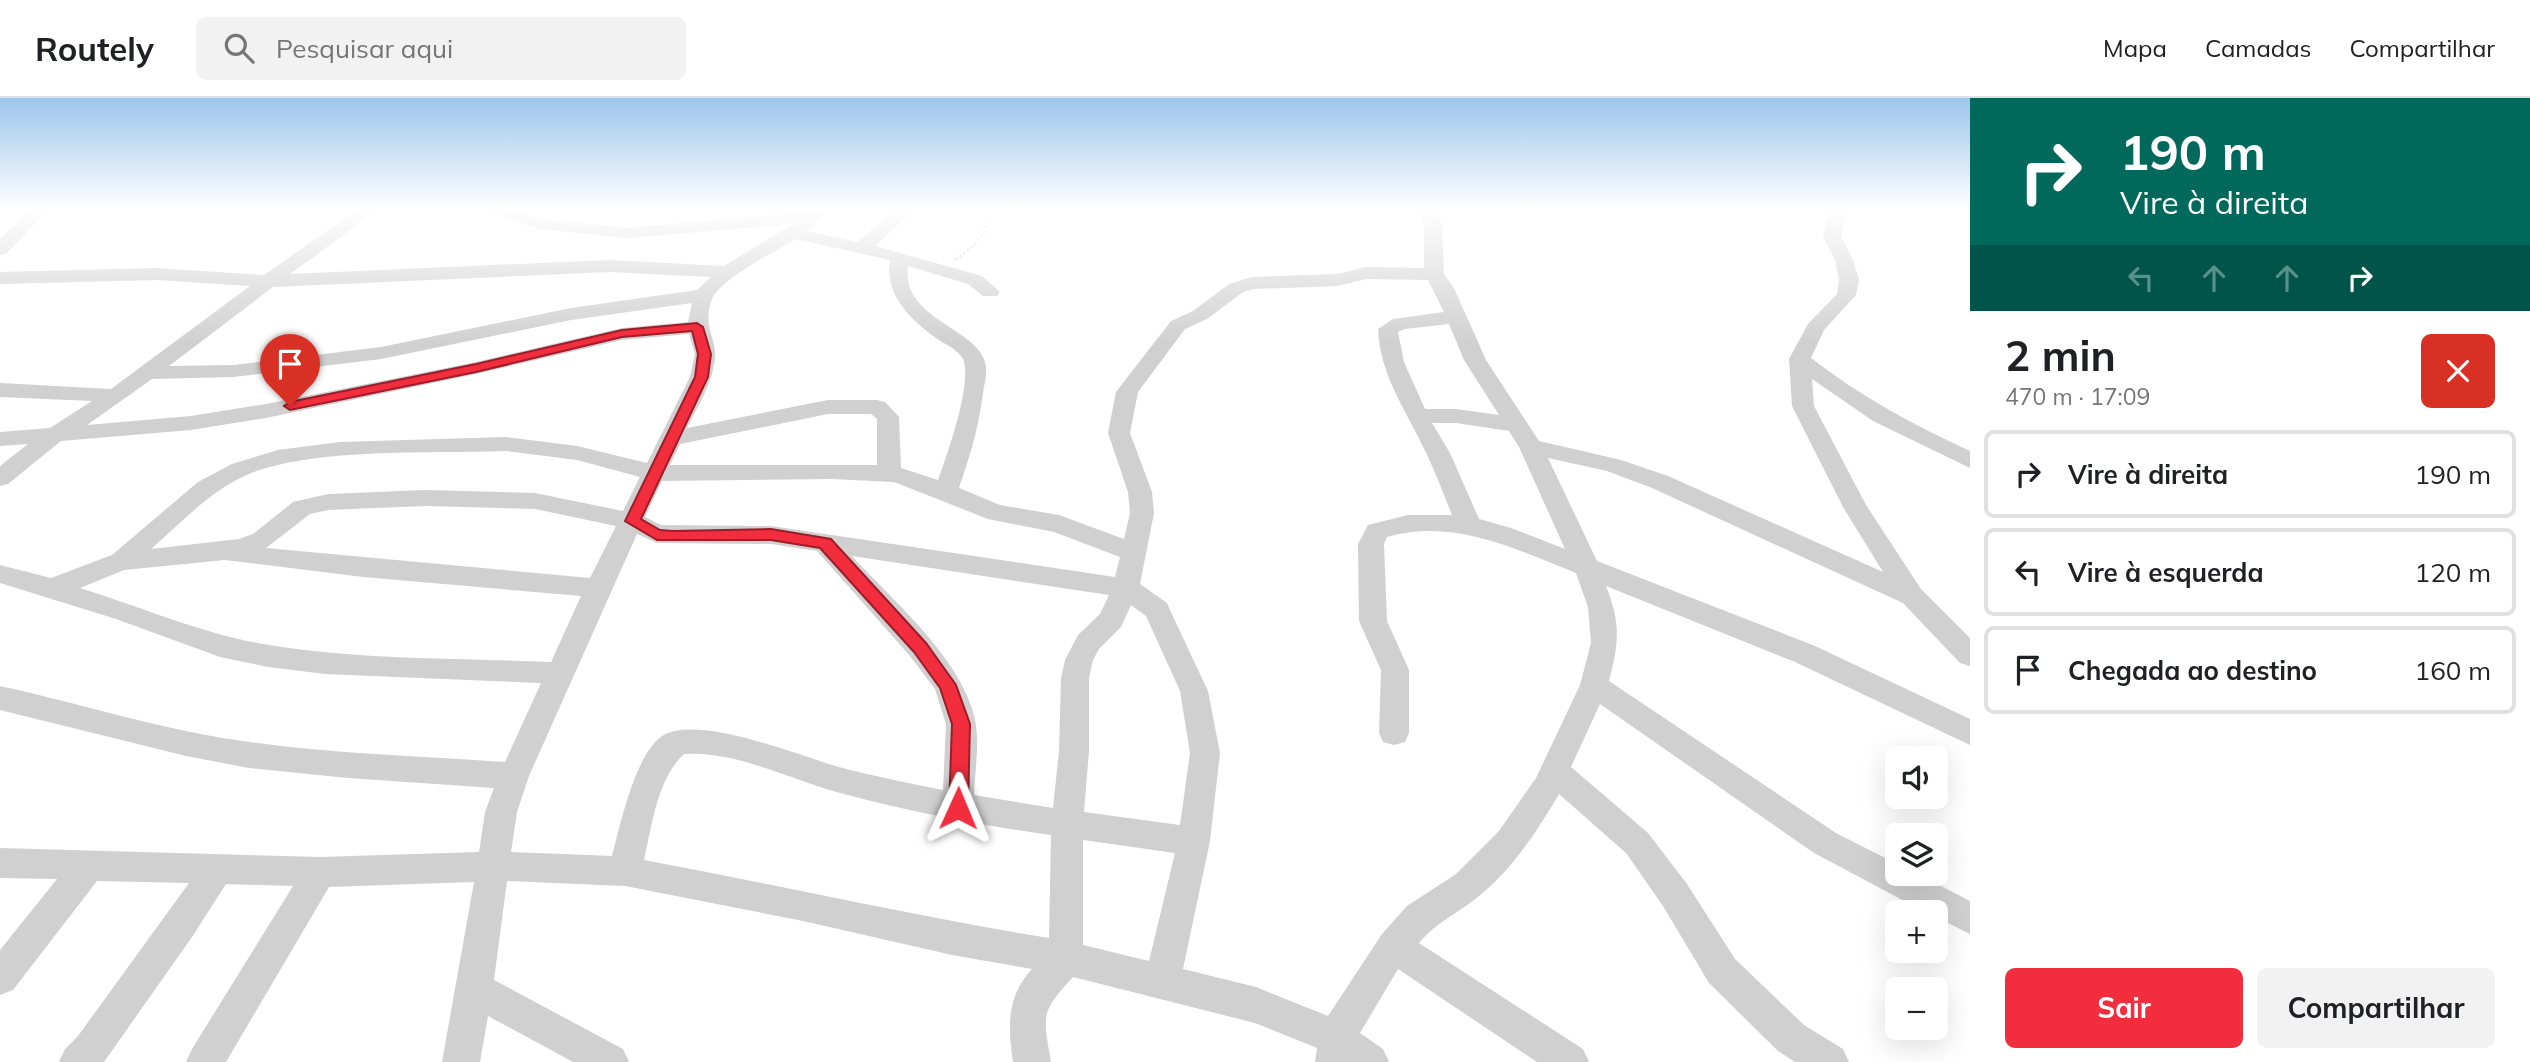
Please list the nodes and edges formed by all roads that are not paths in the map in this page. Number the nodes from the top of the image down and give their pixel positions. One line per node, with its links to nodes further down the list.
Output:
1 (306, 254): 10 (street)
2 (755, 254): 7 (street)
3 (889, 254): 6 (street)
4 (1434, 254): 8 (street)
5 (1841, 254): 15 (street)
6 (900, 257): 11 (street); 28 (street)
7 (728, 272): 10 (street); 12 (street)
8 (1434, 274): 13 (street); 33 (street)
9 (0, 278): 10 (street)
10 (268, 281): 16 (street)
11 (990, 292)
12 (703, 295): 14 (street); 16 (street)
13 (1456, 317): 19 (street); 21 (street)
14 (697, 327): 20 (street); 22 (street)
15 (1800, 359): 24 (street); 40 (street)
16 (146, 373): 18 (street)
17 (0, 390): 18 (street)
18 (116, 396): 20 (street)
19 (1418, 416): 21 (street); 30 (street)
20 (53, 436): 23 (street); 27 (street)
21 (1525, 436): 35 (street); 40 (street)
22 (674, 438): 25 (street); 26 (street)
23 (0, 439)
24 (1970, 460)
25 (656, 473): 26 (street); 29 (street); 34 (street)
26 (889, 474): 28 (street)
27 (0, 478)
28 (946, 491): 33 (street)
29 (633, 521): 31 (street); 32 (street); 37 (street)
30 (1468, 523): 35 (street); 45 (street)
31 (825, 543): 38 (street); 49 (street)
32 (221, 552): 34 (street); 37 (street)
33 (1134, 553): 38 (street)
34 (121, 561): 39 (street)
35 (1586, 566): 43 (street); 46 (street)
36 (0, 574): 39 (street)
37 (598, 588): 42 (street)
38 (1126, 588): 50 (street); 51 (street)
39 (50, 589): 42 (street)
40 (1912, 596): 41 (street)
41 (1970, 655)
42 (561, 673): 48 (street)
43 (1594, 685): 47 (street); 58 (street)
44 (0, 698): 48 (street)
45 (1394, 733)
46 (1970, 733)
47 (1554, 771): 59 (street); 72 (street)
48 (514, 776): 54 (street)
49 (958, 808): 50 (street); 56 (street)
50 (1067, 824): 51 (street); 60 (street)
51 (1194, 841): 62 (street)
52 (0, 863): 53 (street)
53 (89, 865): 55 (street); 61 (street)
54 (495, 866): 56 (street); 57 (street); 63 (street)
55 (217, 869): 57 (street); 65 (street)
56 (625, 871): 60 (street)
57 (320, 872): 66 (street)
58 (1970, 918)
59 (1394, 946): 64 (street); 71 (street)
60 (1066, 958): 62 (street); 69 (street)
61 (0, 978)
62 (1162, 982): 64 (street)
63 (475, 989): 67 (street); 68 (street)
64 (1335, 1050): 70 (street)
65 (78, 1062)
66 (205, 1062)
67 (461, 1062)
68 (610, 1062)
69 (1032, 1062)
70 (1370, 1062)
71 (1570, 1062)
72 (1830, 1062)

